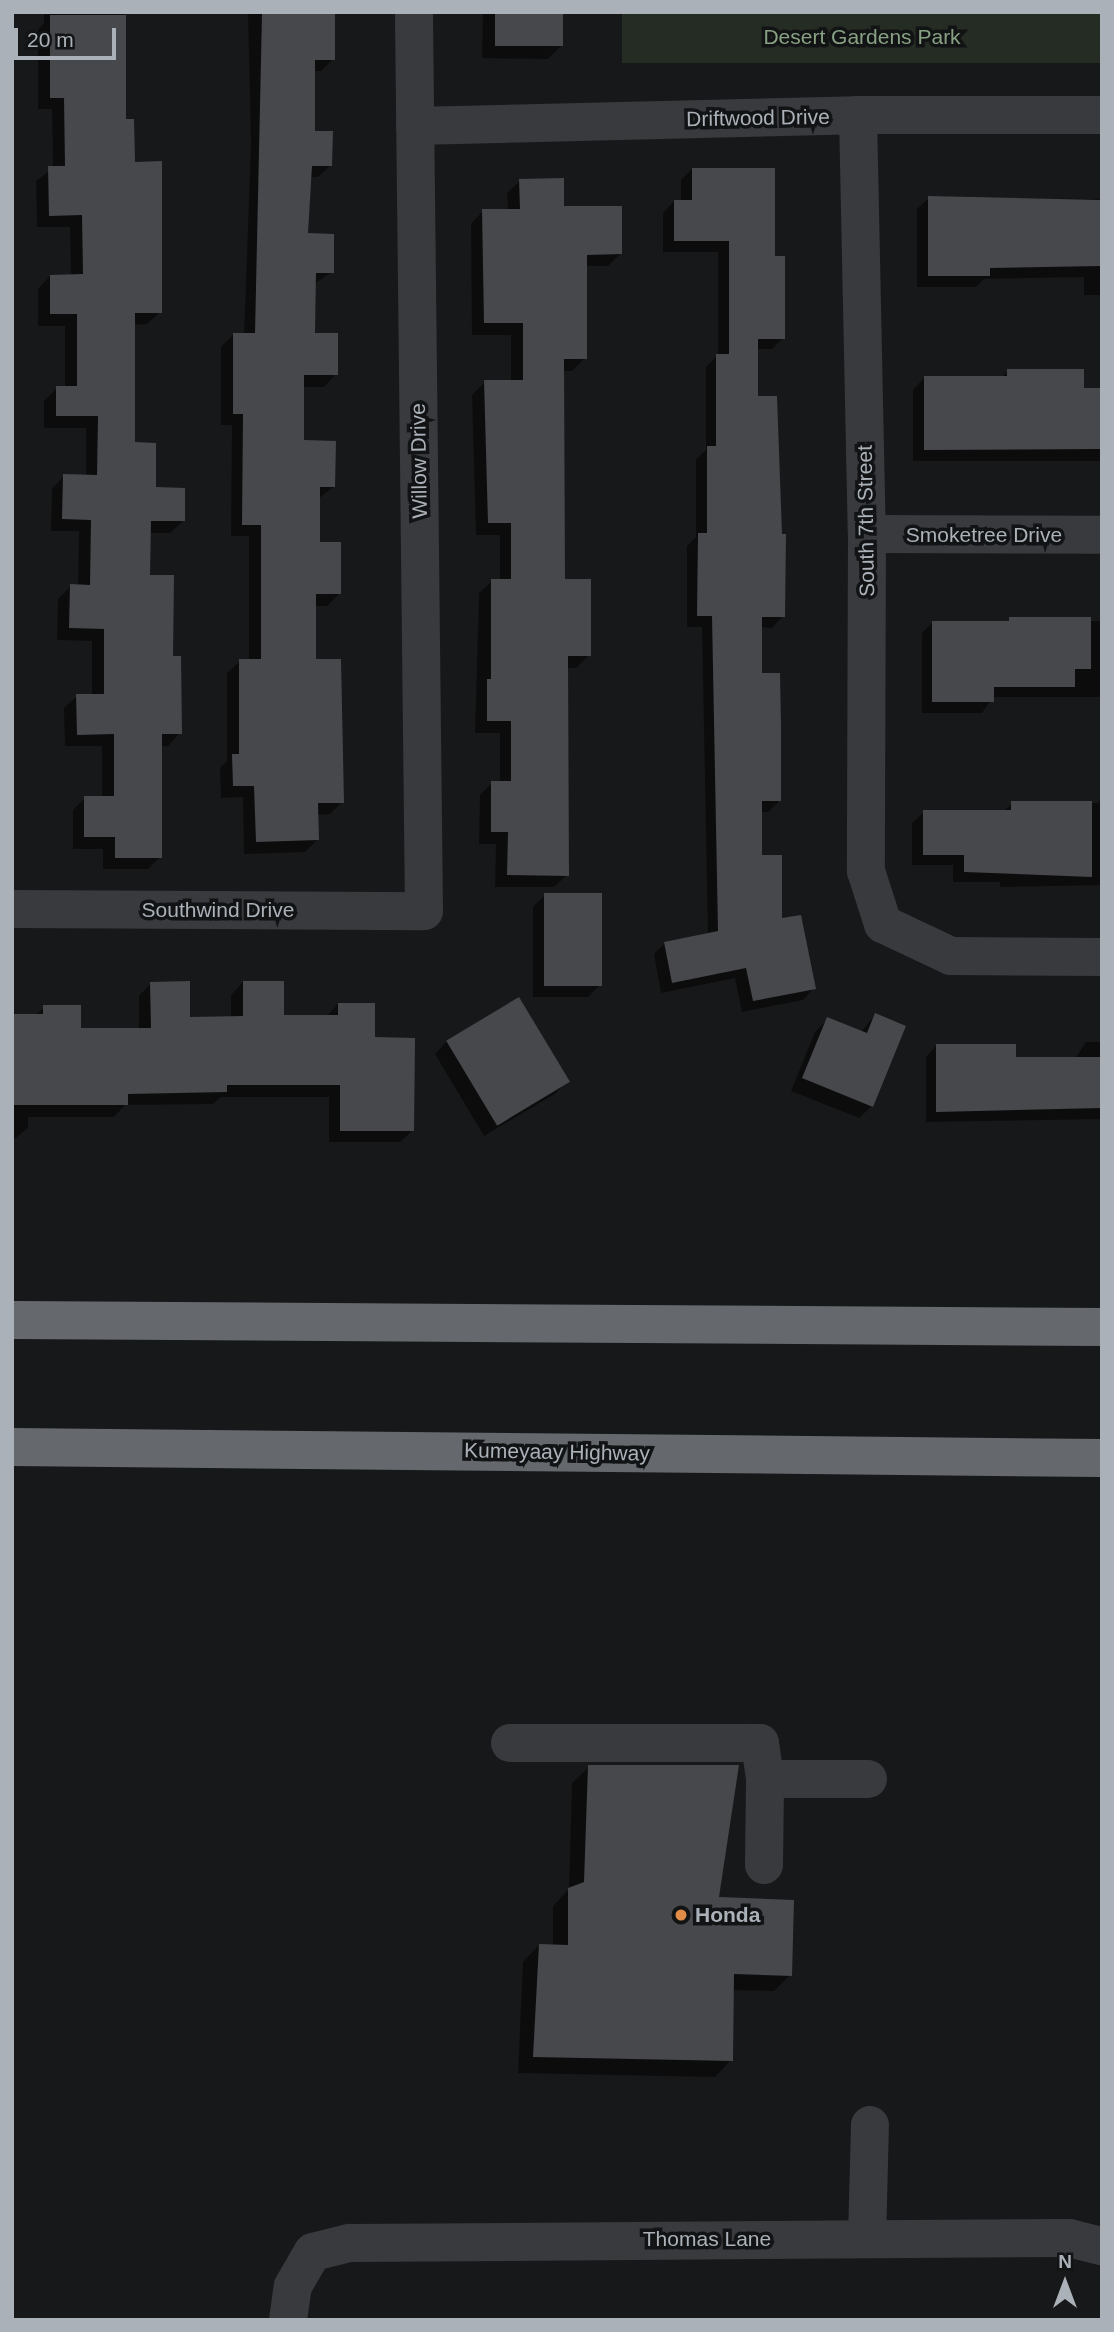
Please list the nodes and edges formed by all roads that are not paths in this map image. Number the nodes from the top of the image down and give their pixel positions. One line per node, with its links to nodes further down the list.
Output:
1 (414, 12): 4 (street, Willow Drive)
2 (859, 115): 3 (street, Driftwood Drive); 4 (street, Driftwood Drive); 5 (street, South 7th Street)
3 (1102, 115)
4 (415, 126): 8 (street, Willow Drive)
5 (867, 534): 6 (street, Smoketree Drive); 9 (street, South 7th Street)
6 (1102, 535)
7 (12, 909): 8 (street, Southwind Drive)
8 (424, 911)
9 (1102, 957)
10 (12, 1321): 11 (highway)
11 (1102, 1327)
12 (12, 1447): 13 (highway, Kumeyaay Highway)
13 (1102, 1458)
14 (510, 1743): 15 (street)
15 (765, 1779): 16 (street); 17 (street)
16 (868, 1779)
17 (764, 1865)
18 (870, 2125): 19 (street)
19 (867, 2239): 20 (street, Thomas Lane); 21 (street, Thomas Lane)
20 (1102, 2246)
21 (288, 2320)

